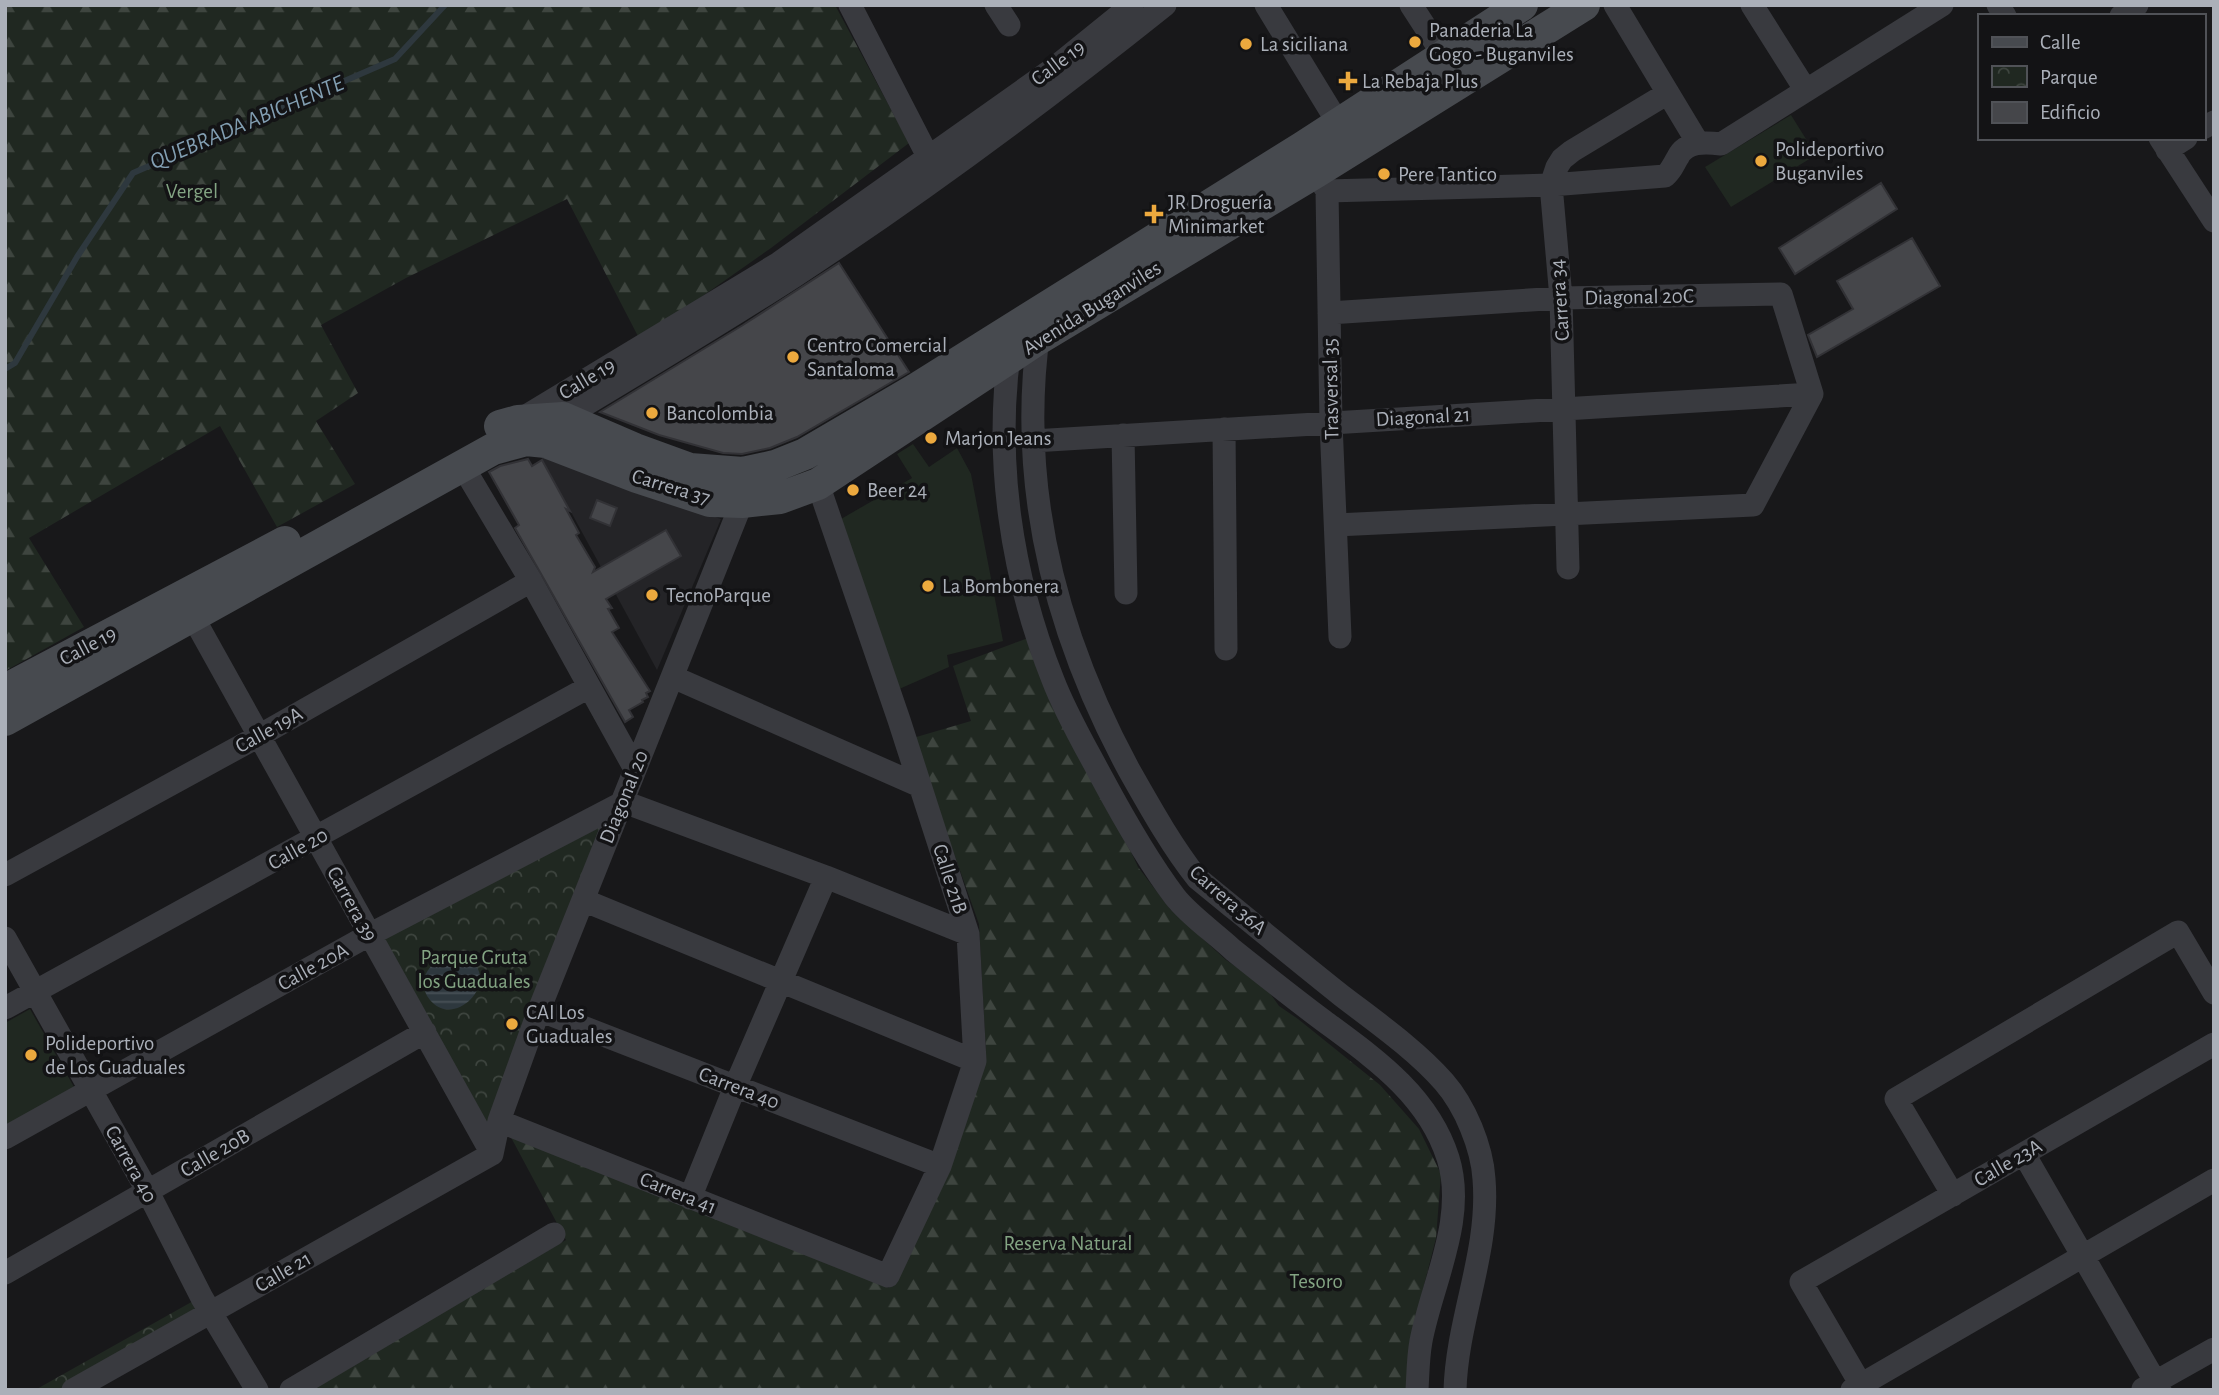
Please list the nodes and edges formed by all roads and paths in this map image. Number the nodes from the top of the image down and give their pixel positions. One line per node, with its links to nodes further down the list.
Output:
1 (850, 5): 17 (street)
2 (1132, 5): 17 (street, Calle 19)
3 (1165, 5): 19 (street, Calle 19)
4 (1266, 5): 14 (street)
5 (1411, 5): 11 (street)
6 (1522, 5): 11 (main road, Avenida Buganviles)
7 (1584, 5): 14 (main road, Avenida Buganviles)
8 (1615, 5): 13 (street)
9 (1752, 5): 12 (street)
10 (1942, 5): 12 (street)
11 (1444, 56): 14 (main road, Avenida Buganviles)
12 (1805, 89): 16 (street)
13 (1668, 93): 16 (street); 20 (street)
14 (1347, 136): 18 (main road, Avenida Buganviles)
15 (2171, 142): 21 (street)
16 (1698, 143): 20 (street)
17 (928, 156): 19 (street); 31 (street, Calle 19)
18 (1315, 170): 20 (street); 23 (street, Trasversal 35); 24 (main road, Avenida Buganviles)
19 (939, 176): 28 (street, Calle 19)
20 (1551, 186): 22 (street, Carrera 34)
21 (2214, 221)
22 (1561, 298): 23 (street, Diagonal 20C); 26 (street, Diagonal 20C); 27 (street, Carrera 34)
23 (1329, 313): 29 (street, Trasversal 35)
24 (1031, 325): 25 (main road, Avenida Buganviles); 33 (street, Carrera 36A); 34 (main road, Avenida Buganviles)
25 (1008, 361): 36 (main road, Avenida Buganviles); 91 (street, Carrera 36A)
26 (1812, 394): 27 (street, Diagonal 21); 38 (street)
27 (1566, 409): 29 (street, Diagonal 21); 38 (street, Carrera 34)
28 (563, 418): 31 (main road, Carrera 37); 37 (main road, Carrera 37)
29 (1331, 423): 30 (street, Diagonal 21); 39 (street, Trasversal 35)
30 (1224, 429): 32 (street, Diagonal 21); 45 (street)
31 (522, 430): 35 (main road, Calle 19); 37 (main road, Carrera 37); 48 (main road, Calle 19)
32 (1123, 435): 33 (street, Diagonal 21); 42 (street)
33 (1033, 441): 92 (street, Carrera 36A)
34 (805, 454): 37 (main road, Carrera 37)
35 (462, 465): 41 (street); 43 (main road, Calle 19)
36 (818, 484): 37 (main road, Carrera 37); 52 (street, Calle 21B)
37 (743, 488): 46 (street, Diagonal 20)
38 (1566, 512): 39 (street); 40 (street, Carrera 34)
39 (1336, 525): 44 (street, Trasversal 35)
40 (1568, 568)
41 (531, 581): 47 (street); 50 (street, Calle 19A)
42 (1126, 593)
43 (192, 617): 49 (main road, Calle 19); 50 (street, Carrera 39)
44 (1340, 637)
45 (1226, 649)
46 (673, 677): 51 (street, Diagonal 20); 52 (street)
47 (589, 687): 51 (street); 54 (street, Calle 20)
48 (5, 691)
49 (5, 720)
50 (259, 736): 54 (street, Carrera 39); 55 (street, Calle 19A)
51 (635, 769): 53 (street, Diagonal 20)
52 (920, 786): 58 (street, Calle 21B)
53 (624, 802): 56 (street); 57 (street, Diagonal 20); 59 (street, Calle 20A)
54 (316, 839): 59 (street, Carrera 39); 63 (street, Calle 20)
55 (5, 875)
56 (826, 877): 58 (street); 62 (street)
57 (583, 900): 62 (street); 65 (street, Diagonal 20)
58 (968, 934): 68 (street, Calle 21B)
59 (369, 935): 66 (street, Carrera 39); 70 (street, Calle 20A)
60 (5, 938): 63 (street, Carrera 40)
61 (2211, 982): 78 (street)
62 (779, 983): 68 (street); 69 (street)
63 (34, 992): 64 (street, Calle 20); 70 (street, Carrera 40)
64 (5, 1008)
65 (539, 1010): 69 (street, Carrera 40); 71 (street, Diagonal 20)
66 (425, 1032): 73 (street, Carrera 39); 77 (street, Calle 20B)
67 (2214, 1044): 74 (street, Calle 23A)
68 (975, 1061): 75 (street, Calle 21B)
69 (735, 1087): 75 (street, Carrera 40); 79 (street)
70 (90, 1091): 72 (street, Calle 20A); 77 (street, Carrera 40)
71 (499, 1121): 73 (street); 79 (street, Carrera 41)
72 (5, 1138)
73 (492, 1153): 84 (street, Calle 21)
74 (2024, 1154): 78 (street, Calle 23A); 81 (street)
75 (940, 1166): 83 (street, Calle 21B)
76 (2214, 1180): 81 (street)
77 (148, 1192): 82 (street, Calle 20B); 84 (street, Carrera 40)
78 (1953, 1195): 87 (street, Calle 23A)
79 (690, 1198): 83 (street, Carrera 41)
80 (554, 1234): 90 (street)
81 (2083, 1255): 86 (street); 87 (street)
82 (5, 1273)
83 (888, 1276)
84 (211, 1313): 88 (street, Calle 21); 89 (street, Carrera 40)
85 (2214, 1349): 86 (street)
86 (2153, 1387)
87 (1859, 1388)
88 (74, 1390)
89 (257, 1390)
90 (291, 1390)
91 (1417, 1390)
92 (1455, 1390)

